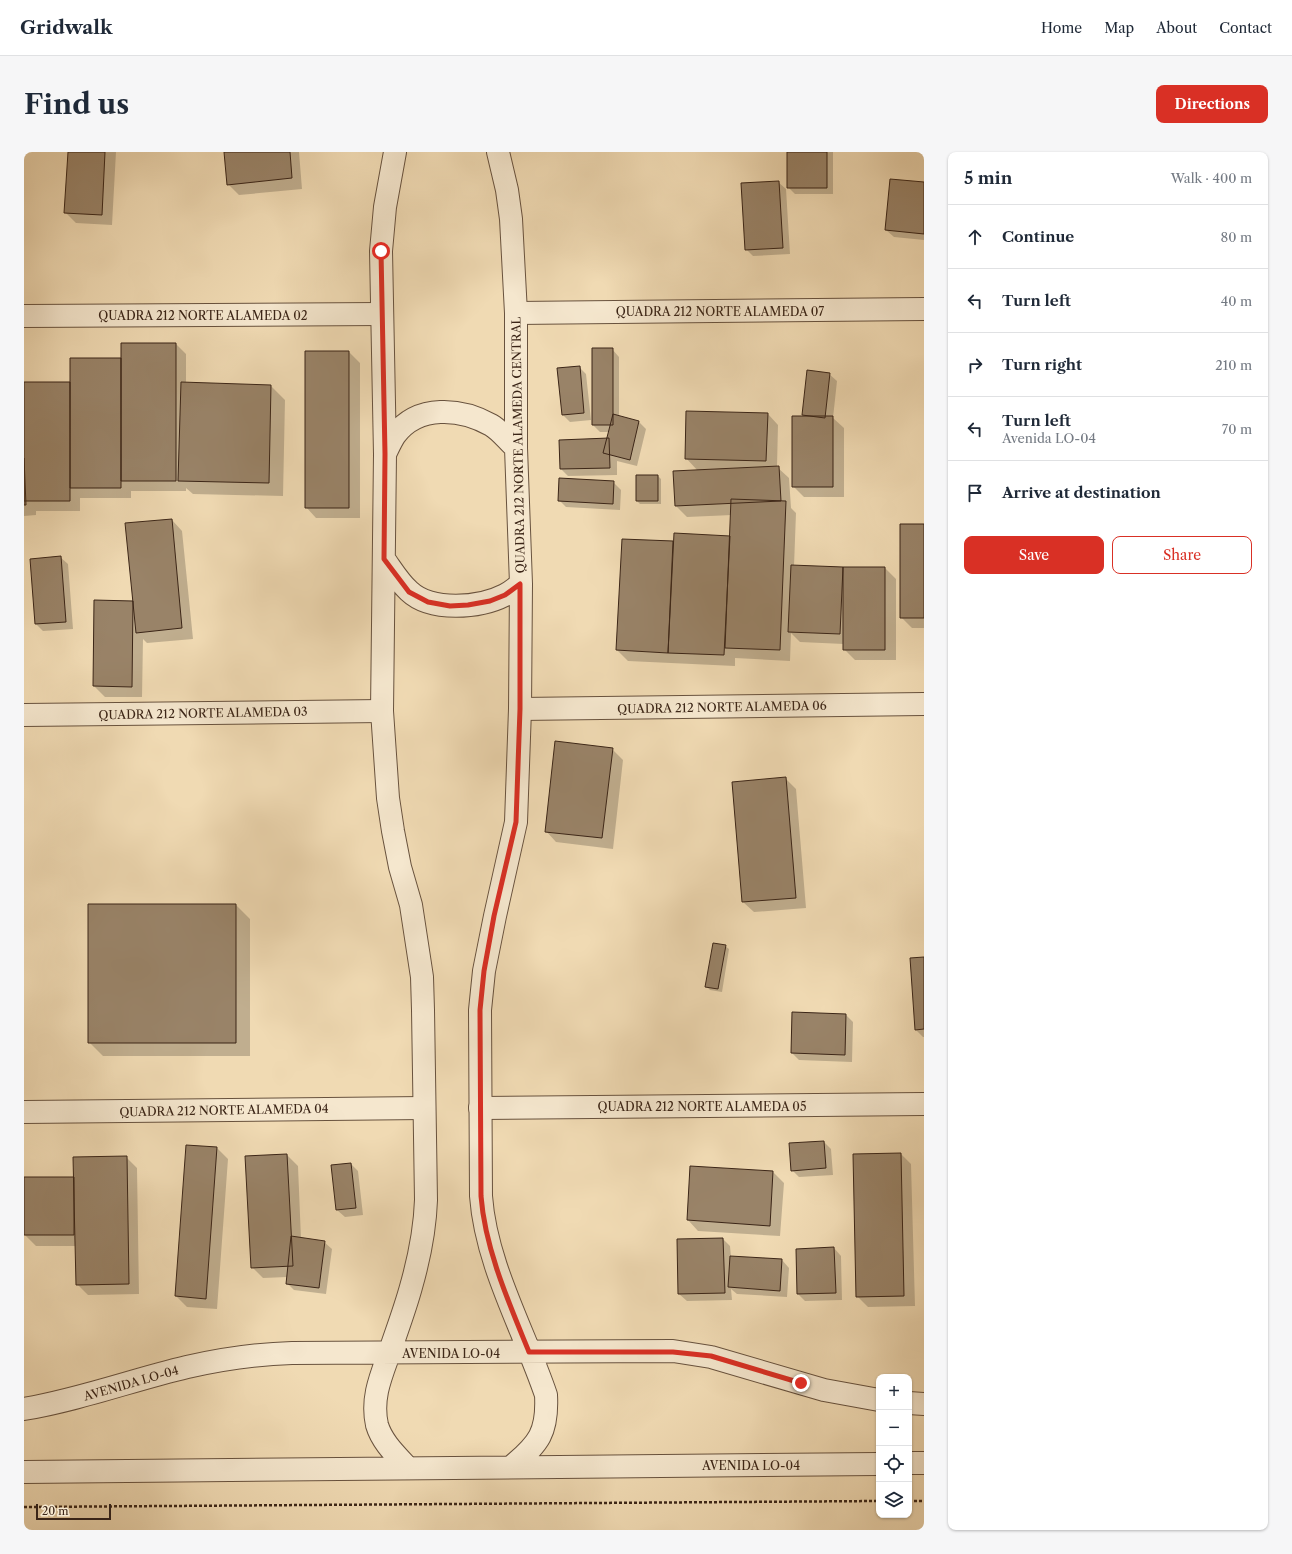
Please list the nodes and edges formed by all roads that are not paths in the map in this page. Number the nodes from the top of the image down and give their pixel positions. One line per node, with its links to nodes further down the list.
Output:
1 (396, 152): 5 (street)
2 (498, 152): 4 (street, QUADRA 212 NORTE ALAMEDA CENTRAL)
3 (924, 309): 4 (street, QUADRA 212 NORTE ALAMEDA 07)
4 (516, 313): 7 (street, QUADRA 212 NORTE ALAMEDA CENTRAL)
5 (381, 314): 6 (street, QUADRA 212 NORTE ALAMEDA 02); 8 (street)
6 (24, 316)
7 (516, 448): 8 (street); 10 (street, QUADRA 212 NORTE ALAMEDA CENTRAL)
8 (385, 454): 9 (street)
9 (384, 559): 10 (street); 13 (street)
10 (520, 584): 12 (street, QUADRA 212 NORTE ALAMEDA CENTRAL)
11 (924, 704): 12 (street, QUADRA 212 NORTE ALAMEDA 06)
12 (520, 709): 17 (street, QUADRA 212 NORTE ALAMEDA CENTRAL)
13 (382, 711): 14 (street, QUADRA 212 NORTE ALAMEDA 03); 16 (street)
14 (24, 715)
15 (924, 1104): 17 (street, QUADRA 212 NORTE ALAMEDA 05)
16 (424, 1108): 18 (street, QUADRA 212 NORTE ALAMEDA 04); 20 (street)
17 (480, 1108): 19 (street, QUADRA 212 NORTE ALAMEDA CENTRAL)
18 (24, 1112)
19 (529, 1352): 20 (street, AVENIDA LO-04); 21 (street, AVENIDA LO-04); 29 (street, QUADRA 212 NORTE ALAMEDA CENTRAL)
20 (389, 1353): 24 (street, AVENIDA LO-04); 28 (street)
21 (876, 1399)
22 (912, 1403): 23 (street)
23 (924, 1404)
24 (24, 1409)
25 (912, 1463): 26 (street)
26 (924, 1463)
27 (876, 1464): 29 (street, AVENIDA LO-04)
28 (407, 1467): 29 (street, AVENIDA LO-04); 30 (street, AVENIDA LO-04)
29 (512, 1467)
30 (24, 1472)

